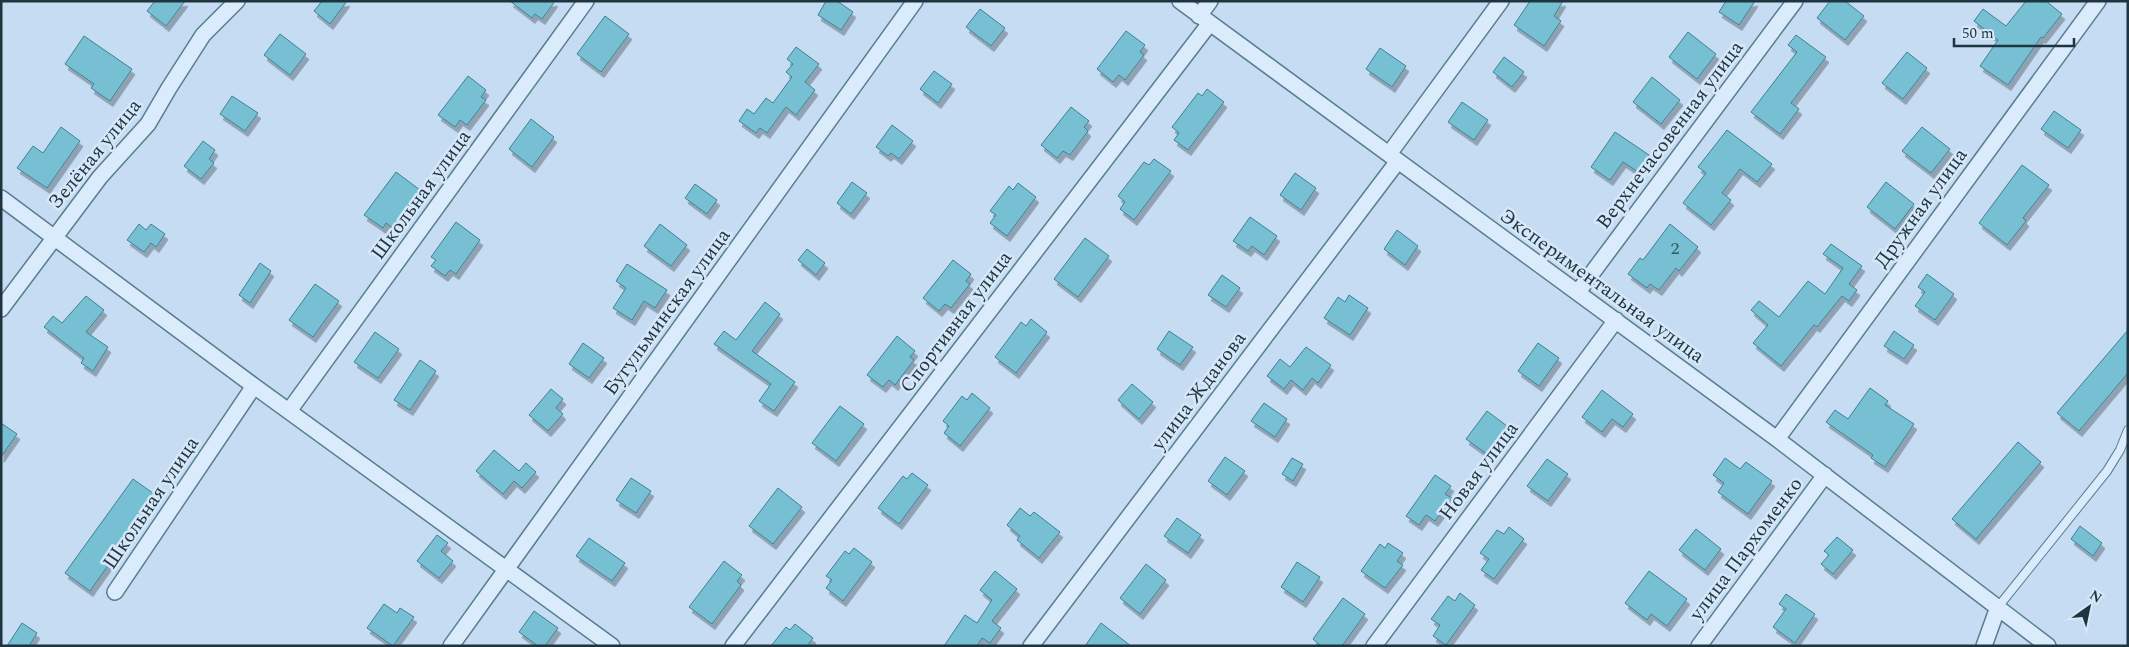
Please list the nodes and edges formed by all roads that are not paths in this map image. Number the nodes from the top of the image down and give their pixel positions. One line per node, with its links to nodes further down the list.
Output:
1 (238, 1): 12 (street, Зелёная улица)
2 (586, 1): 17 (street, Школьная улица)
3 (916, 1): 21 (street, Бугульминская улица)
4 (1180, 1): 9 (street, Экспериментальная улица)
5 (1210, 1): 9 (street, Спортивная улица)
6 (1501, 1): 10 (street, улица Жданова)
7 (1795, 1): 13 (street, Верхнечасовенная улица)
8 (2098, 1): 19 (street, Дружная улица)
9 (1205, 19): 10 (street, Экспериментальная улица); 26 (street, Спортивная улица)
10 (1394, 157): 13 (street, Экспериментальная улица); 27 (street, улица Жданова)
11 (1, 198): 12 (street)
12 (56, 237): 14 (street, Зелёная улица); 16 (street)
13 (1578, 292): 15 (street, Экспериментальная улица)
14 (1, 309)
15 (1616, 320): 19 (street, Экспериментальная улица); 28 (street, Новая улица)
16 (254, 386): 17 (street); 22 (street, Школьная улица)
17 (289, 411): 21 (street)
18 (2128, 430): 23 (lane)
19 (1777, 439): 20 (street, Экспериментальная улица)
20 (1825, 475): 23 (street, Экспериментальная улица); 29 (street, улица Пархоменко)
21 (506, 570): 24 (street, Бугульминская улица); 25 (street)
22 (115, 592)
23 (1998, 607): 30 (street); 31 (street, Экспериментальная улица)
24 (451, 646)
25 (612, 646)
26 (733, 646)
27 (1032, 646)
28 (1374, 646)
29 (1698, 646)
30 (1984, 646)
31 (2048, 646)

